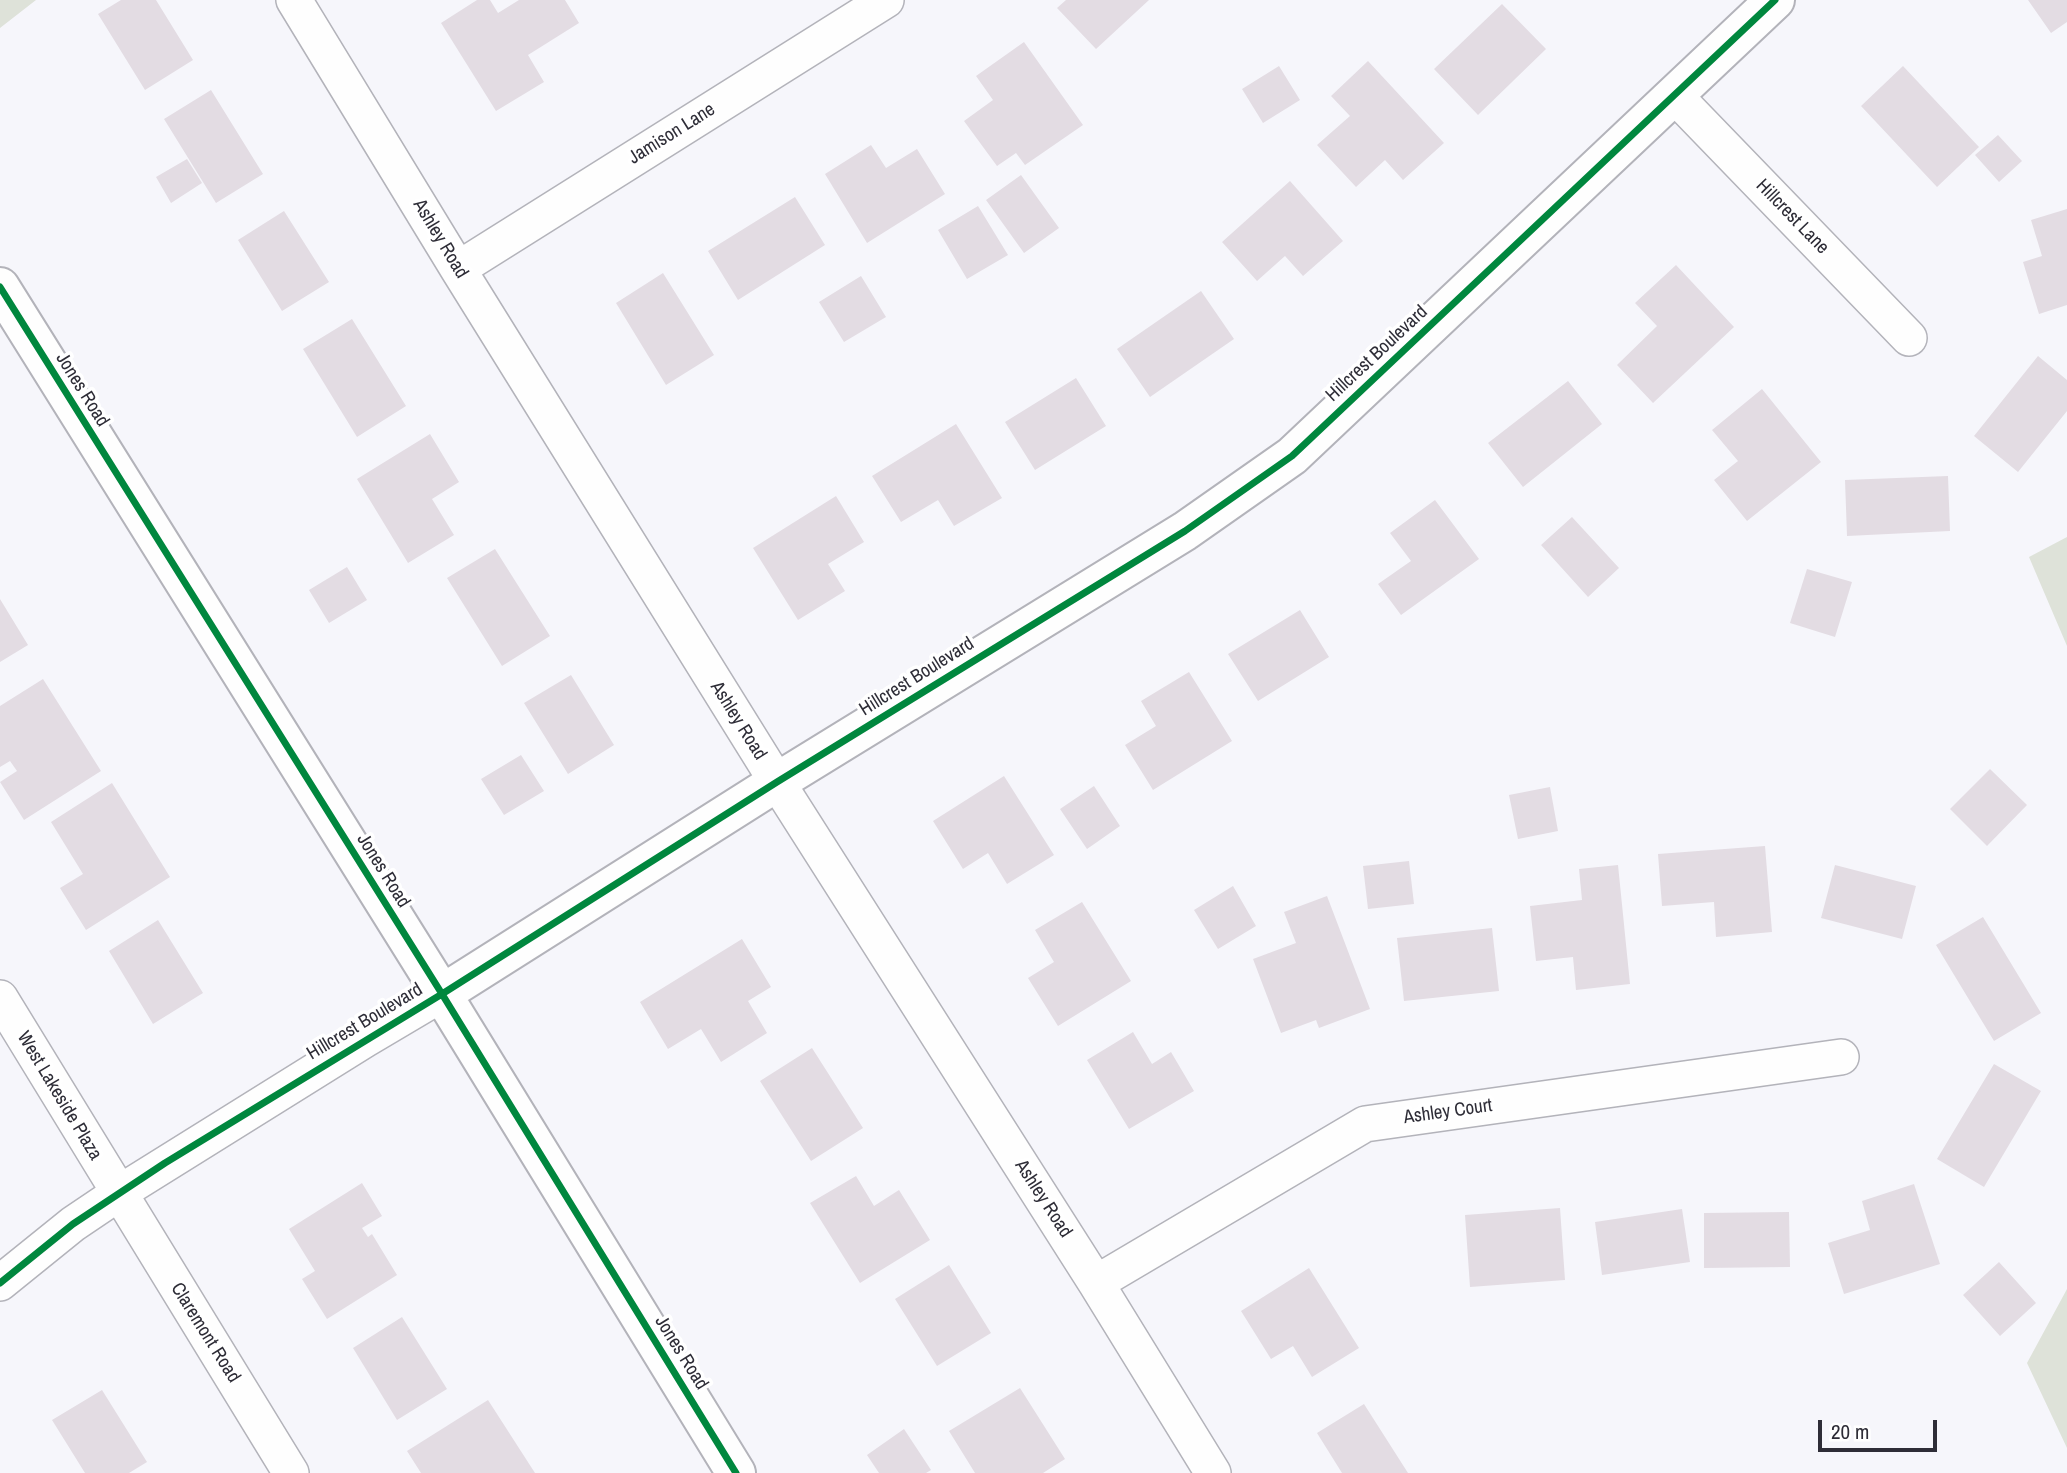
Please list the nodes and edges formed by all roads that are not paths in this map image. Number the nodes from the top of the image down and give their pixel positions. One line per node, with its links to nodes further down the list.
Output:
1 (294, 0): 5 (street, Ashley Road)
2 (886, 0): 5 (street, Jamison Lane)
3 (1775, 0): 4 (street, Hillcrest Boulevard)
4 (1675, 96): 7 (street, Hillcrest Lane); 8 (street, Hillcrest Boulevard)
5 (458, 269): 8 (street, Ashley Road)
6 (0, 287): 9 (street, Jones Road)
7 (1909, 338)
8 (777, 782): 9 (street, Hillcrest Boulevard); 14 (street, Ashley Road)
9 (442, 994): 12 (street, Hillcrest Boulevard); 16 (street, Jones Road)
10 (0, 998): 12 (street, West Lakeside Plaza)
11 (1841, 1057): 14 (street, Ashley Court)
12 (119, 1193): 13 (street, Hillcrest Boulevard); 15 (street, Claremont Road)
13 (0, 1283)
14 (1096, 1283): 17 (street, Ashley Road)
15 (291, 1473)
16 (736, 1473)
17 (1213, 1473)

